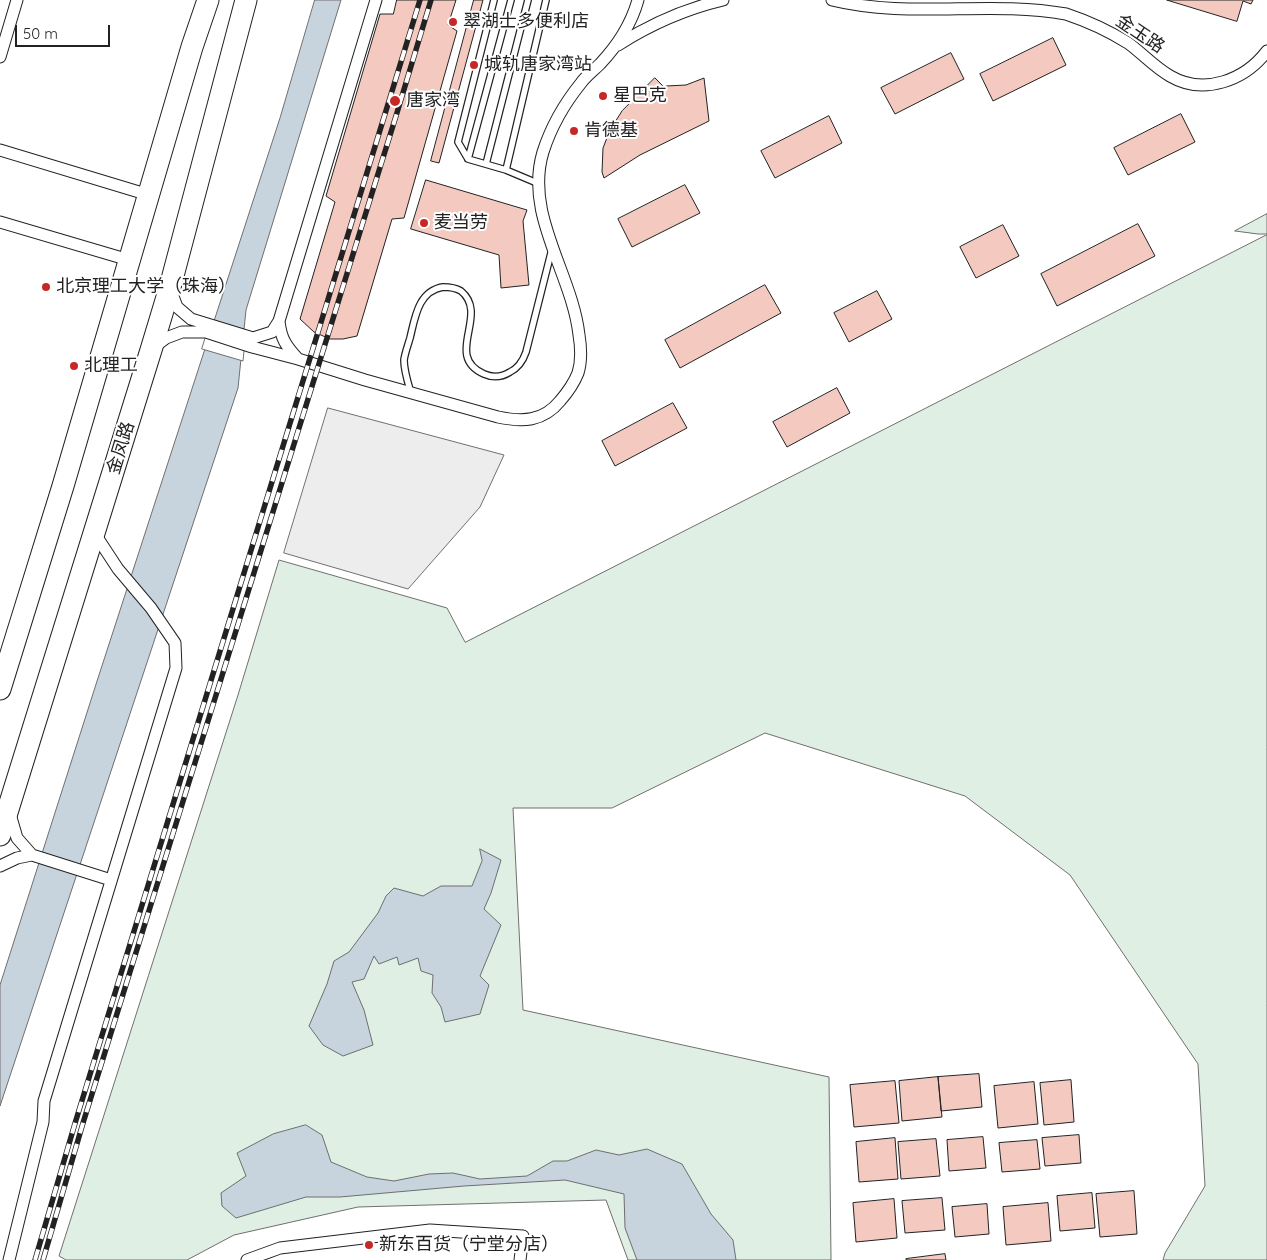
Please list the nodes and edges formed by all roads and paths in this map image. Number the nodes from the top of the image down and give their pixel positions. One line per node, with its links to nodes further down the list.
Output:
1 (17, 0): 14 (street)
2 (208, 0): 20 (highway)
3 (246, 0): 24 (highway, 金凤路)
4 (376, 0): 25 (street)
5 (494, 0): 16 (lane)
6 (511, 0): 16 (lane)
7 (528, 0): 17 (lane)
8 (546, 0): 18 (lane)
9 (638, 0): 12 (street)
10 (723, 0): 12 (street)
11 (832, 0): 13 (street, 金玉路)
12 (616, 46): 19 (street)
13 (1267, 51)
14 (0, 57)
15 (0, 150): 20 (street)
16 (468, 159): 17 (lane)
17 (486, 164): 18 (lane)
18 (506, 170): 19 (lane)
19 (537, 183): 22 (street)
20 (149, 195): 23 (highway)
21 (0, 222): 23 (street)
22 (552, 246): 30 (street); 30 (lane)
23 (129, 260): 32 (highway)
24 (170, 287): 26 (street); 28 (highway, 金凤路)
25 (279, 321): 27 (street); 29 (street)
26 (207, 328): 27 (street); 28 (street)
27 (253, 343): 29 (street)
28 (151, 350): 31 (highway, 金凤路)
29 (298, 359): 30 (street)
30 (411, 393)
31 (95, 534): 33 (highway, 金凤路); 37 (street)
32 (0, 689)
33 (9, 808): 34 (highway, 金凤路); 35 (street)
34 (0, 835)
35 (36, 856): 36 (street); 37 (street)
36 (0, 866)
37 (111, 880): 38 (street)
38 (12, 1258)
39 (247, 1260): 40 (street)
40 (520, 1260)

